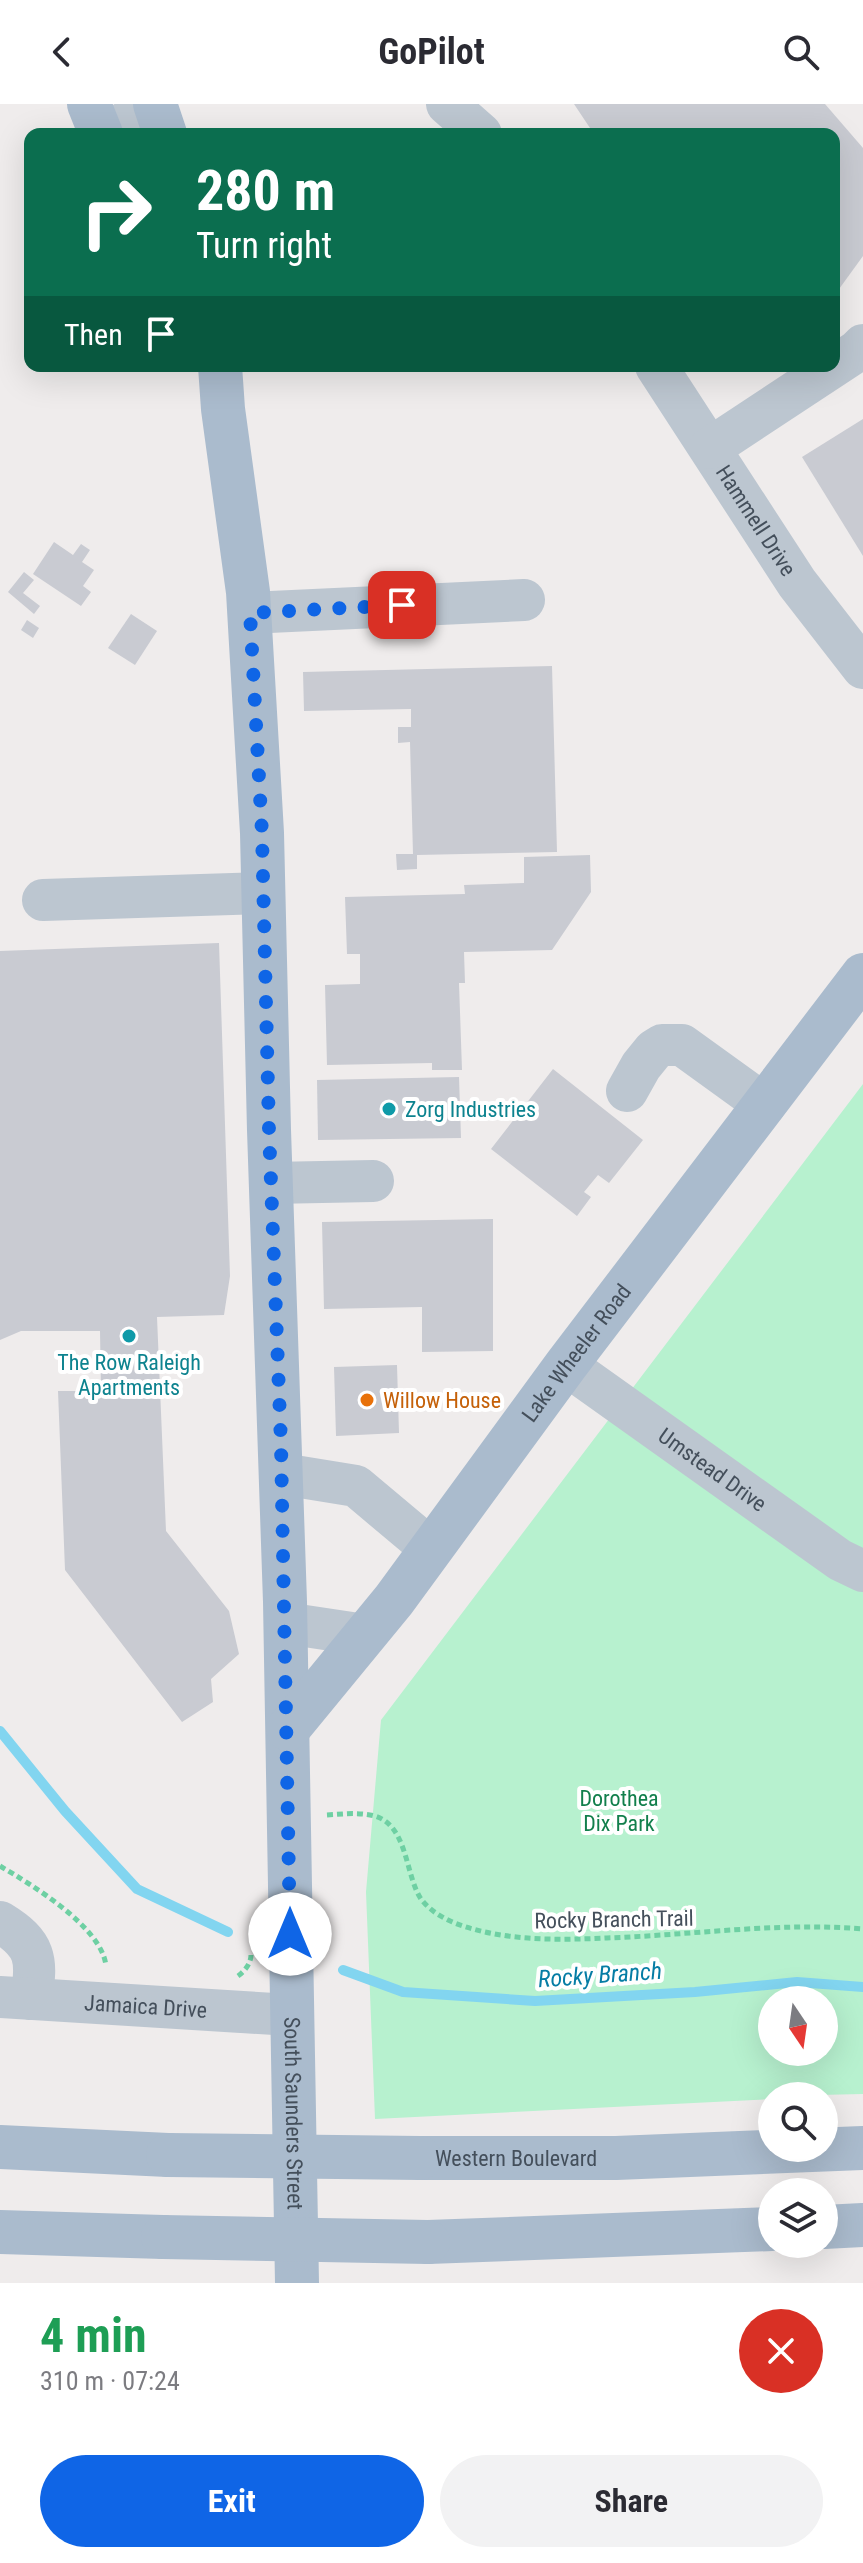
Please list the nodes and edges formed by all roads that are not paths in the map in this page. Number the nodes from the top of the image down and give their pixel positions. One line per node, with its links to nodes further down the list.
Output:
1 (89, 104): 4 (main road)
2 (155, 104): 5 (street); 6 (main road)
3 (447, 104): 7 (street)
4 (100, 128)
5 (113, 128)
6 (163, 128)
7 (474, 128)
8 (863, 345): 9 (street)
9 (840, 362)
10 (205, 372): 14 (main road, South Saunders Street)
11 (220, 372): 14 (main road, South Saunders Street)
12 (660, 372): 15 (street, Hammell Drive)
13 (825, 372): 15 (street)
14 (223, 409): 17 (main road, South Saunders Street)
15 (710, 448): 18 (street, Hammell Drive)
16 (524, 600): 17 (street)
17 (250, 613): 19 (main road, South Saunders Street)
18 (863, 668)
19 (264, 893): 20 (street); 25 (main road, South Saunders Street)
20 (43, 900)
21 (863, 975): 23 (main road, Lake Wheeler Road)
22 (627, 1091): 23 (street)
23 (765, 1105): 26 (main road, Lake Wheeler Road)
24 (373, 1181): 25 (street)
25 (271, 1183): 27 (main road, South Saunders Street)
26 (566, 1365): 28 (main road, Lake Wheeler Road); 29 (street, Umstead Drive)
27 (282, 1474): 28 (street); 30 (main road, South Saunders Street)
28 (431, 1549): 31 (main road, Lake Wheeler Road)
29 (863, 1571)
30 (285, 1623): 31 (street); 32 (main road, South Saunders Street)
31 (365, 1635): 32 (main road, Lake Wheeler Road)
32 (288, 1729): 35 (main road, South Saunders Street)
33 (0, 1922): 34 (street)
34 (16, 1998): 35 (street, Jamaica Drive)
35 (291, 2015): 42 (main road, South Saunders Street)
36 (0, 2147): 37 (main road, Western Boulevard, bridge)
37 (863, 2148)
38 (863, 2225): 39 (main road)
39 (838, 2226)
40 (758, 2230): 41 (main road, bridge)
41 (0, 2232)
42 (297, 2283)

